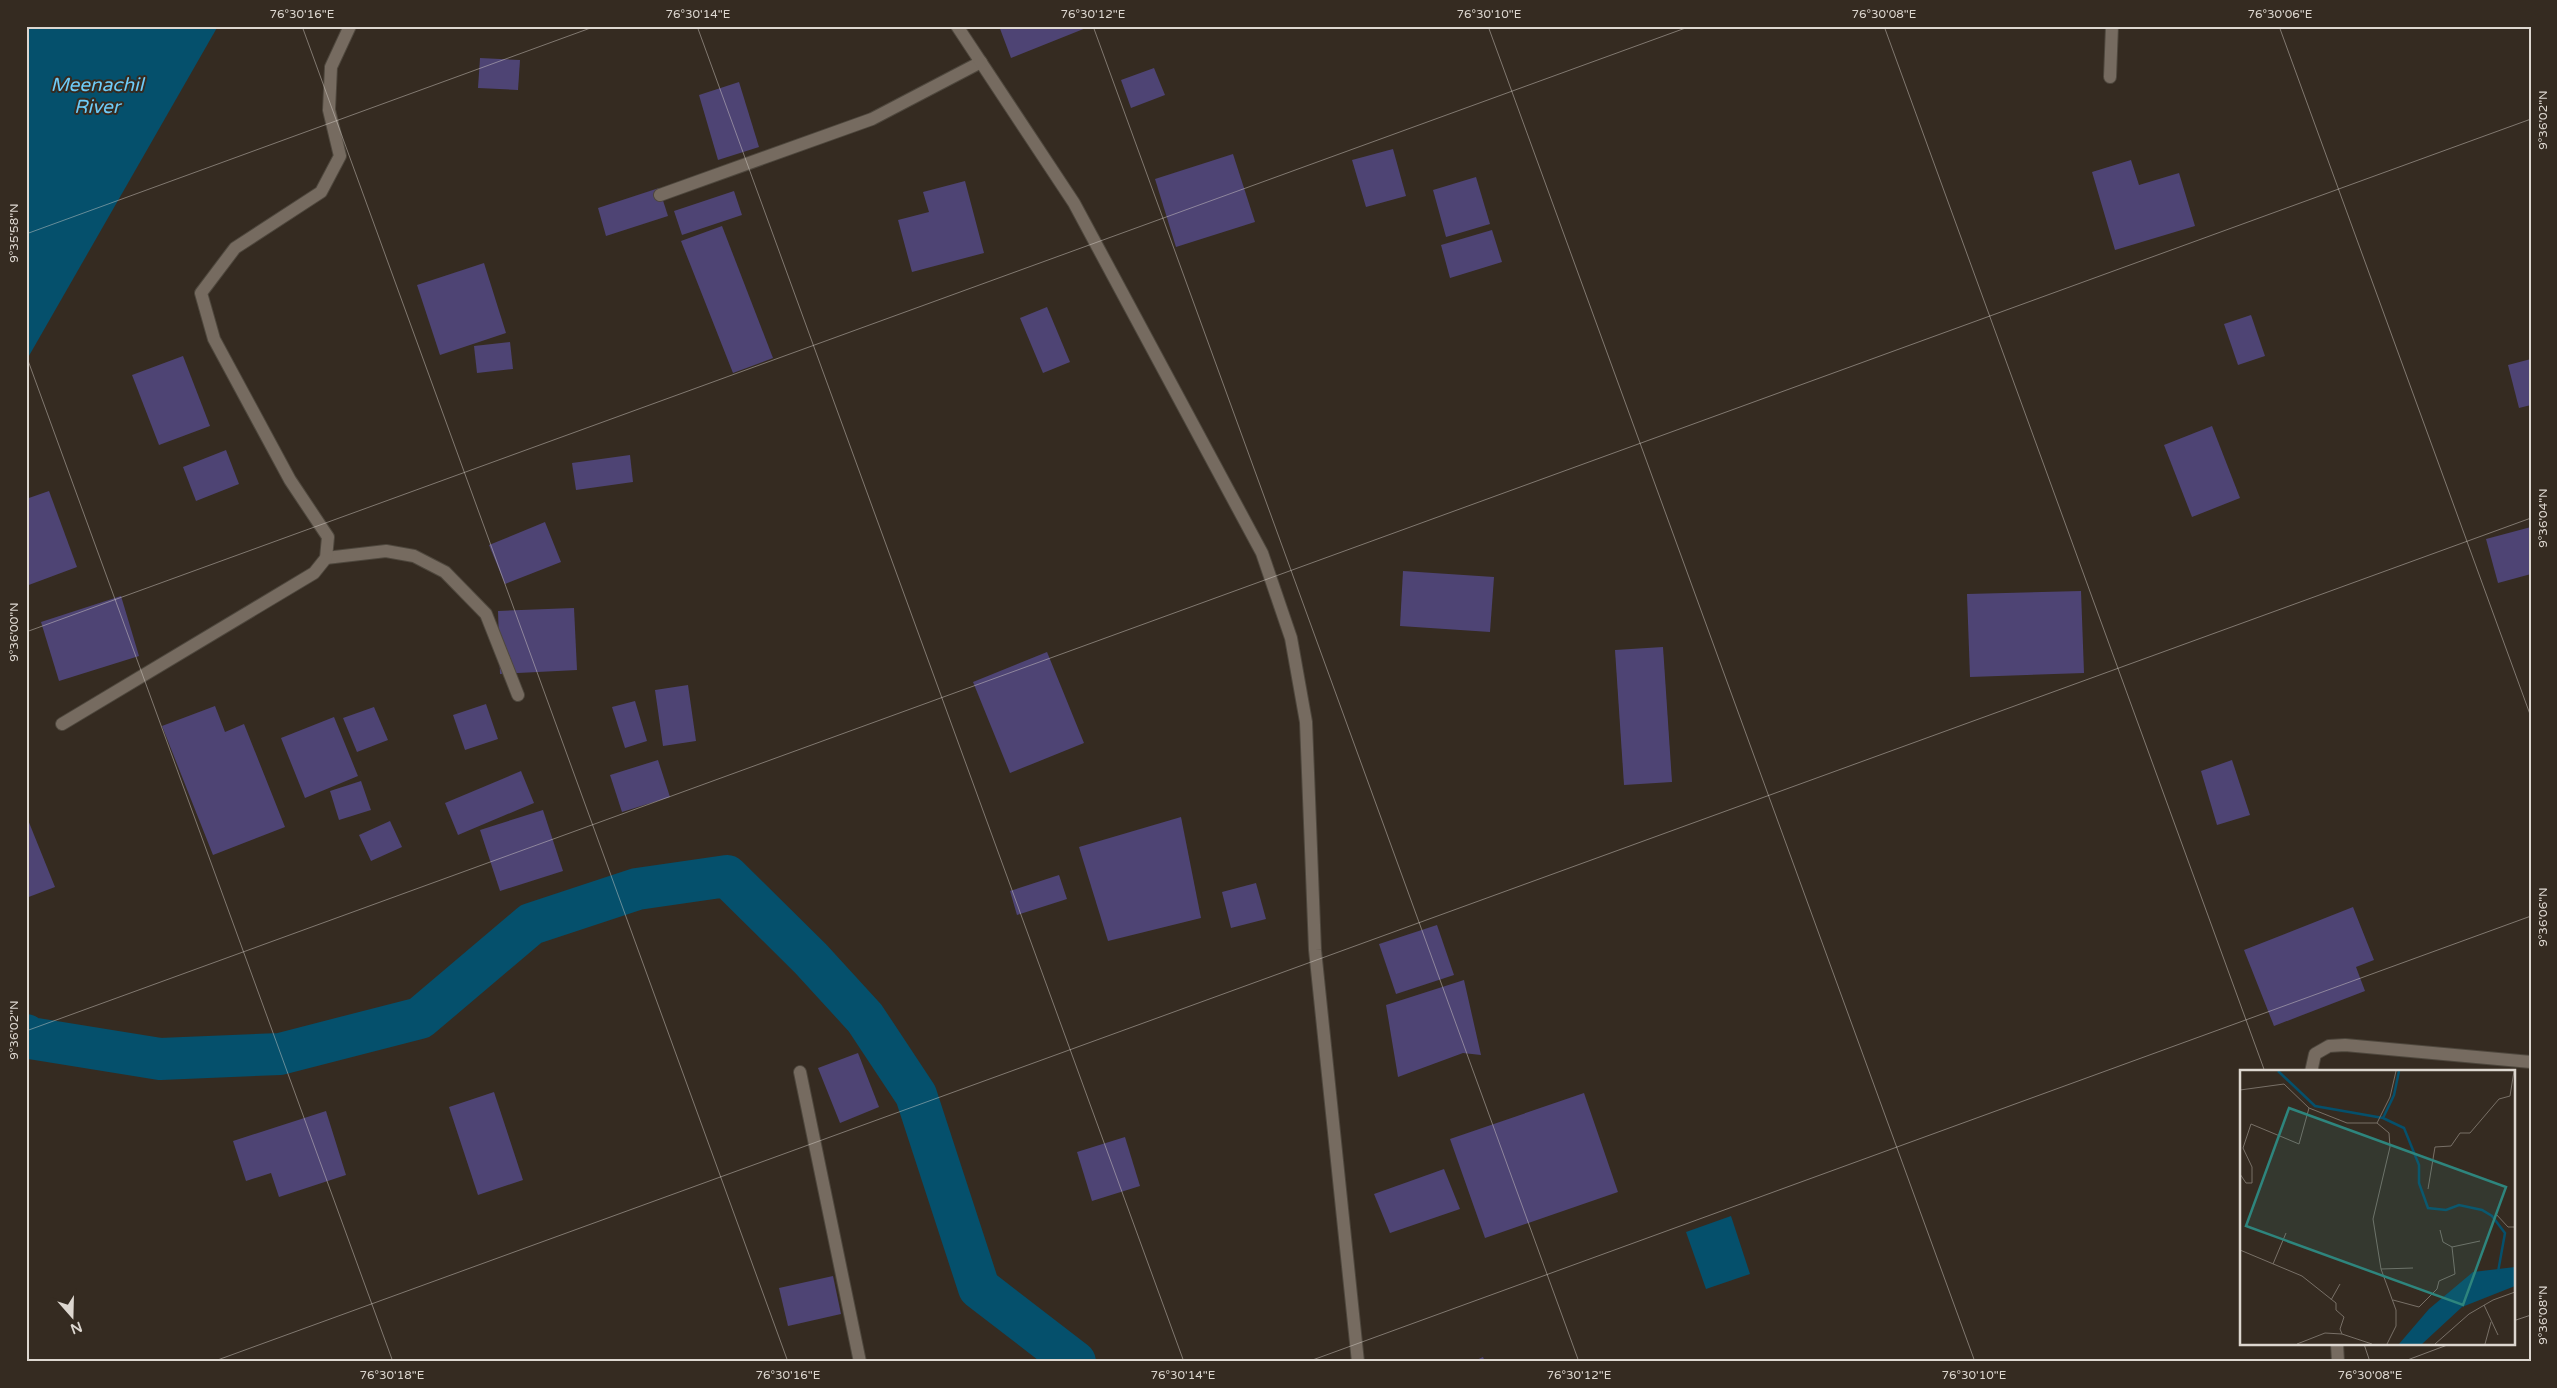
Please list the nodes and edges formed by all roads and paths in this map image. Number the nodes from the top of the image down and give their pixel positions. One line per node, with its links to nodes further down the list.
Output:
1 (350, 26): 7 (street)
2 (957, 26): 4 (street)
3 (2112, 26): 5 (street)
4 (982, 62): 6 (street); 15 (street)
5 (2110, 77)
6 (660, 195)
7 (326, 558): 8 (street); 9 (street)
8 (518, 695)
9 (62, 724)
10 (2531, 1062): 11 (street)
11 (2311, 1070)
12 (800, 1072): 14 (street)
13 (2337, 1346): 16 (street)
14 (860, 1362)
15 (1358, 1362)
16 (2338, 1362)

